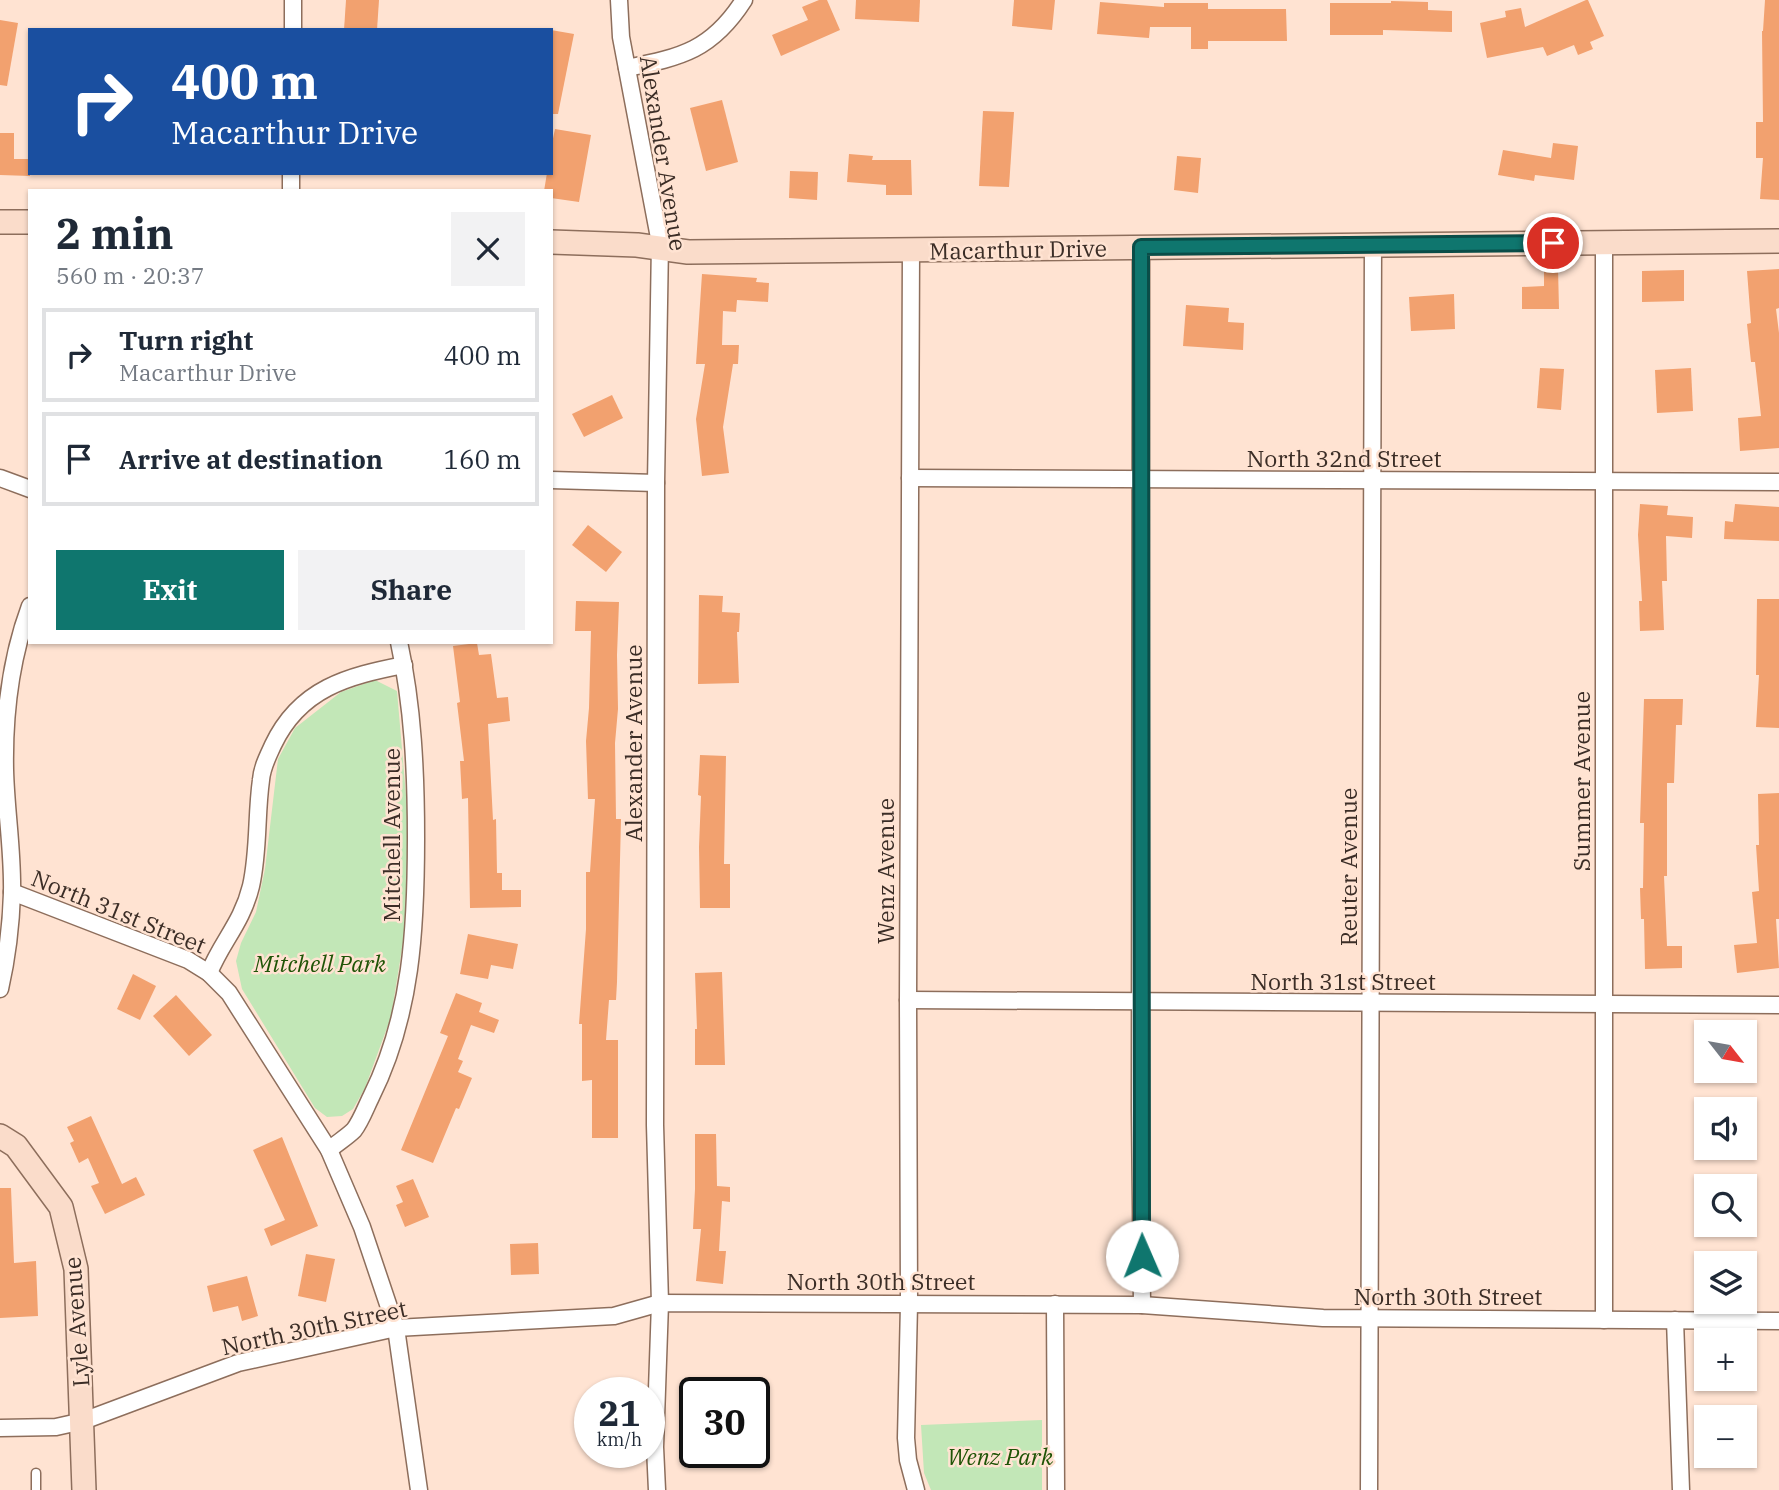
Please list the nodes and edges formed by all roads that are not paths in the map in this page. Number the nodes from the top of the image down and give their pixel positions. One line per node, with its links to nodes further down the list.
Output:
1 (293, 0): 4 (street)
2 (619, 0): 5 (street, Alexander Avenue)
3 (744, 0): 5 (street)
4 (293, 28)
5 (627, 68): 13 (street, Alexander Avenue)
6 (0, 222): 7 (main road)
7 (28, 222)
8 (1779, 241): 10 (main road, Macarthur Drive)
9 (553, 242): 13 (main road, Macarthur Drive)
10 (1604, 242): 11 (main road, Macarthur Drive); 20 (street, Summer Avenue)
11 (1373, 245): 12 (main road, Macarthur Drive); 19 (street, Reuter Avenue)
12 (1141, 247): 14 (main road, Macarthur Drive); 17 (street)
13 (659, 248): 14 (main road, Macarthur Drive); 22 (street, Alexander Avenue)
14 (911, 250): 16 (street, Wenz Avenue)
15 (0, 478): 23 (street)
16 (909, 478): 17 (street, North 32nd Street); 30 (street, Wenz Avenue)
17 (1142, 479): 19 (street, North 32nd Street); 31 (street)
18 (553, 480): 22 (street)
19 (1372, 481): 20 (street, North 32nd Street); 32 (street, Reuter Avenue)
20 (1604, 482): 21 (street, North 32nd Street); 33 (street, Summer Avenue)
21 (1779, 482)
22 (656, 483): 37 (street, Alexander Avenue)
23 (28, 488)
24 (28, 613): 27 (street)
25 (399, 644): 26 (street, Mitchell Avenue)
26 (404, 665): 28 (street); 36 (street, Mitchell Avenue)
27 (12, 892): 28 (street, North 31st Street); 29 (street)
28 (209, 973): 36 (street)
29 (0, 989)
30 (908, 1000): 31 (street, North 31st Street); 38 (street, Wenz Avenue)
31 (1141, 1002): 32 (street, North 31st Street); 40 (street)
32 (1371, 1004): 33 (street, North 31st Street); 41 (street, Reuter Avenue)
33 (1604, 1004): 34 (street, North 31st Street); 42 (street, Summer Avenue)
34 (1779, 1005)
35 (0, 1136): 46 (main road, Lyle Avenue)
36 (329, 1150): 45 (street)
37 (660, 1303): 38 (street, North 30th Street); 45 (street, North 30th Street); 52 (street, Alexander Avenue)
38 (909, 1304): 39 (street, North 30th Street); 53 (street, Wenz Avenue)
39 (1055, 1304): 40 (street, North 30th Street); 54 (street)
40 (1142, 1305): 41 (street, North 30th Street)
41 (1370, 1318): 42 (street, North 30th Street); 55 (street, Reuter Avenue)
42 (1604, 1320): 43 (street, North 30th Street)
43 (1675, 1320): 44 (street, North 30th Street); 56 (street)
44 (1779, 1321)
45 (396, 1328): 46 (street, North 30th Street); 51 (street)
46 (83, 1421): 47 (street, North 30th Street); 50 (main road, Lyle Avenue)
47 (0, 1428)
48 (36, 1473): 49 (lane)
49 (36, 1490)
50 (83, 1490)
51 (419, 1490)
52 (657, 1490)
53 (916, 1490)
54 (1056, 1490)
55 (1369, 1490)
56 (1681, 1490)

